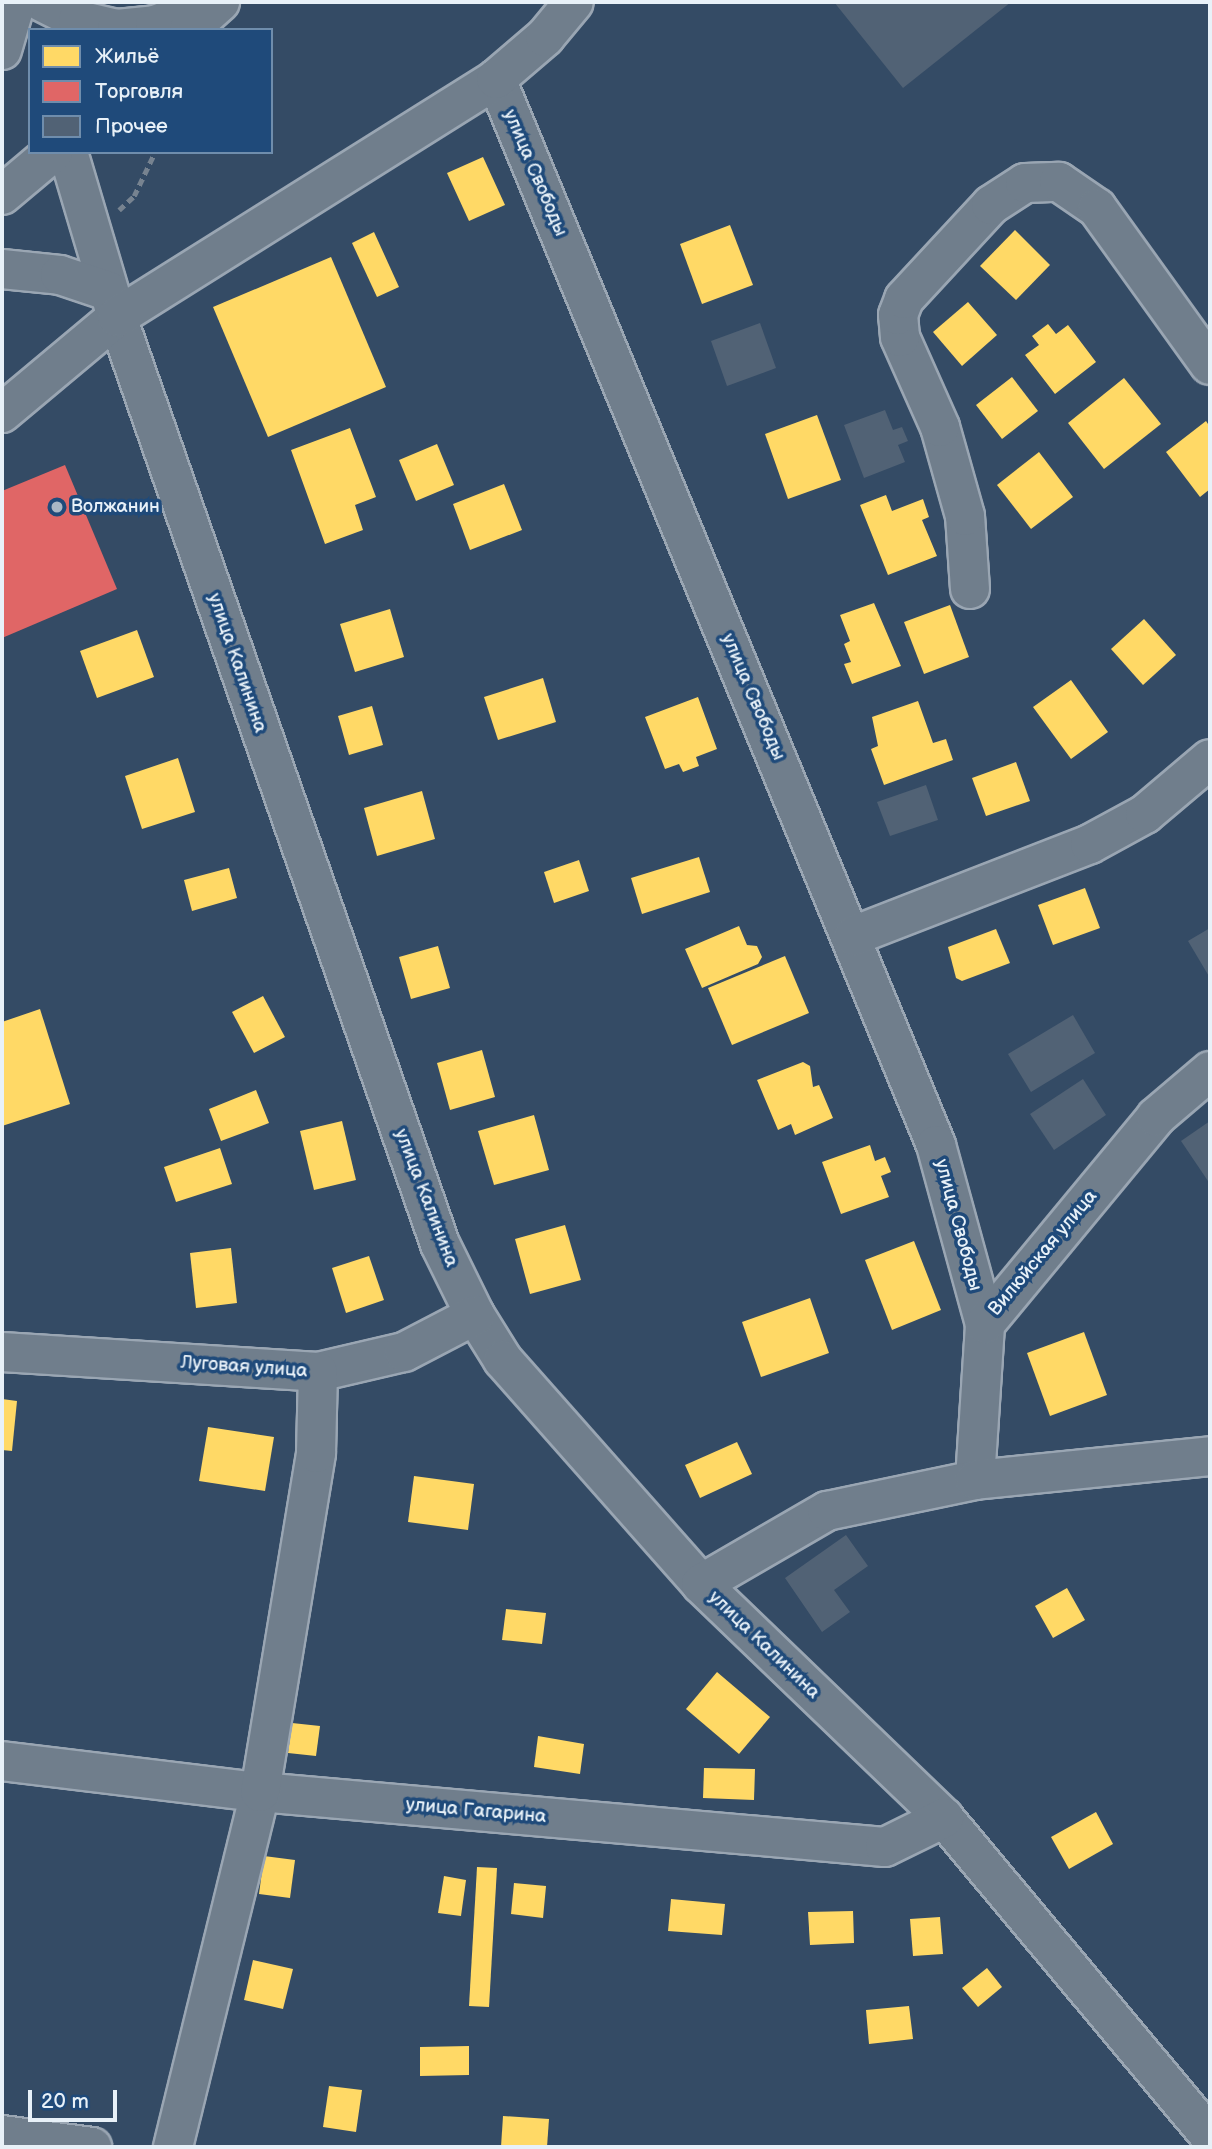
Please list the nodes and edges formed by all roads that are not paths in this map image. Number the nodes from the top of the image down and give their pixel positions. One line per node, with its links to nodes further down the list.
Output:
1 (16, 2): 10 (main road)
2 (23, 2): 6 (main road)
3 (41, 2): 7 (main road)
4 (217, 2): 8 (main road); 9 (main road)
5 (574, 2): 11 (main road)
6 (30, 28)
7 (113, 28)
8 (126, 28)
9 (191, 28)
10 (2, 50)
11 (496, 79): 16 (main road); 21 (main road, улица Свободы)
12 (51, 154): 14 (main road)
13 (69, 154): 16 (main road, улица Калинина)
14 (2, 195)
15 (2, 269): 16 (main road)
16 (112, 304): 18 (main road); 23 (main road, улица Калинина)
17 (1210, 365): 19 (main road)
18 (2, 413)
19 (970, 589)
20 (1210, 759): 21 (main road)
21 (853, 936): 24 (main road, улица Свободы)
22 (1210, 1071): 24 (main road, Вилюйская улица)
23 (475, 1315): 26 (main road, Луговая улица); 29 (main road, улица Калинина)
24 (985, 1324): 28 (main road, Вилюйская улица)
25 (2, 1352): 26 (main road, Луговая улица)
26 (318, 1372): 31 (main road)
27 (1210, 1456): 28 (main road)
28 (975, 1480): 29 (main road)
29 (701, 1584): 32 (main road, улица Калинина)
30 (2, 1761): 31 (main road, улица Гагарина)
31 (260, 1793): 32 (main road, улица Гагарина); 36 (main road)
32 (944, 1818): 34 (main road, улица Калинина)
33 (2, 2135): 35 (main road)
34 (1210, 2136)
35 (92, 2147)
36 (173, 2147)

